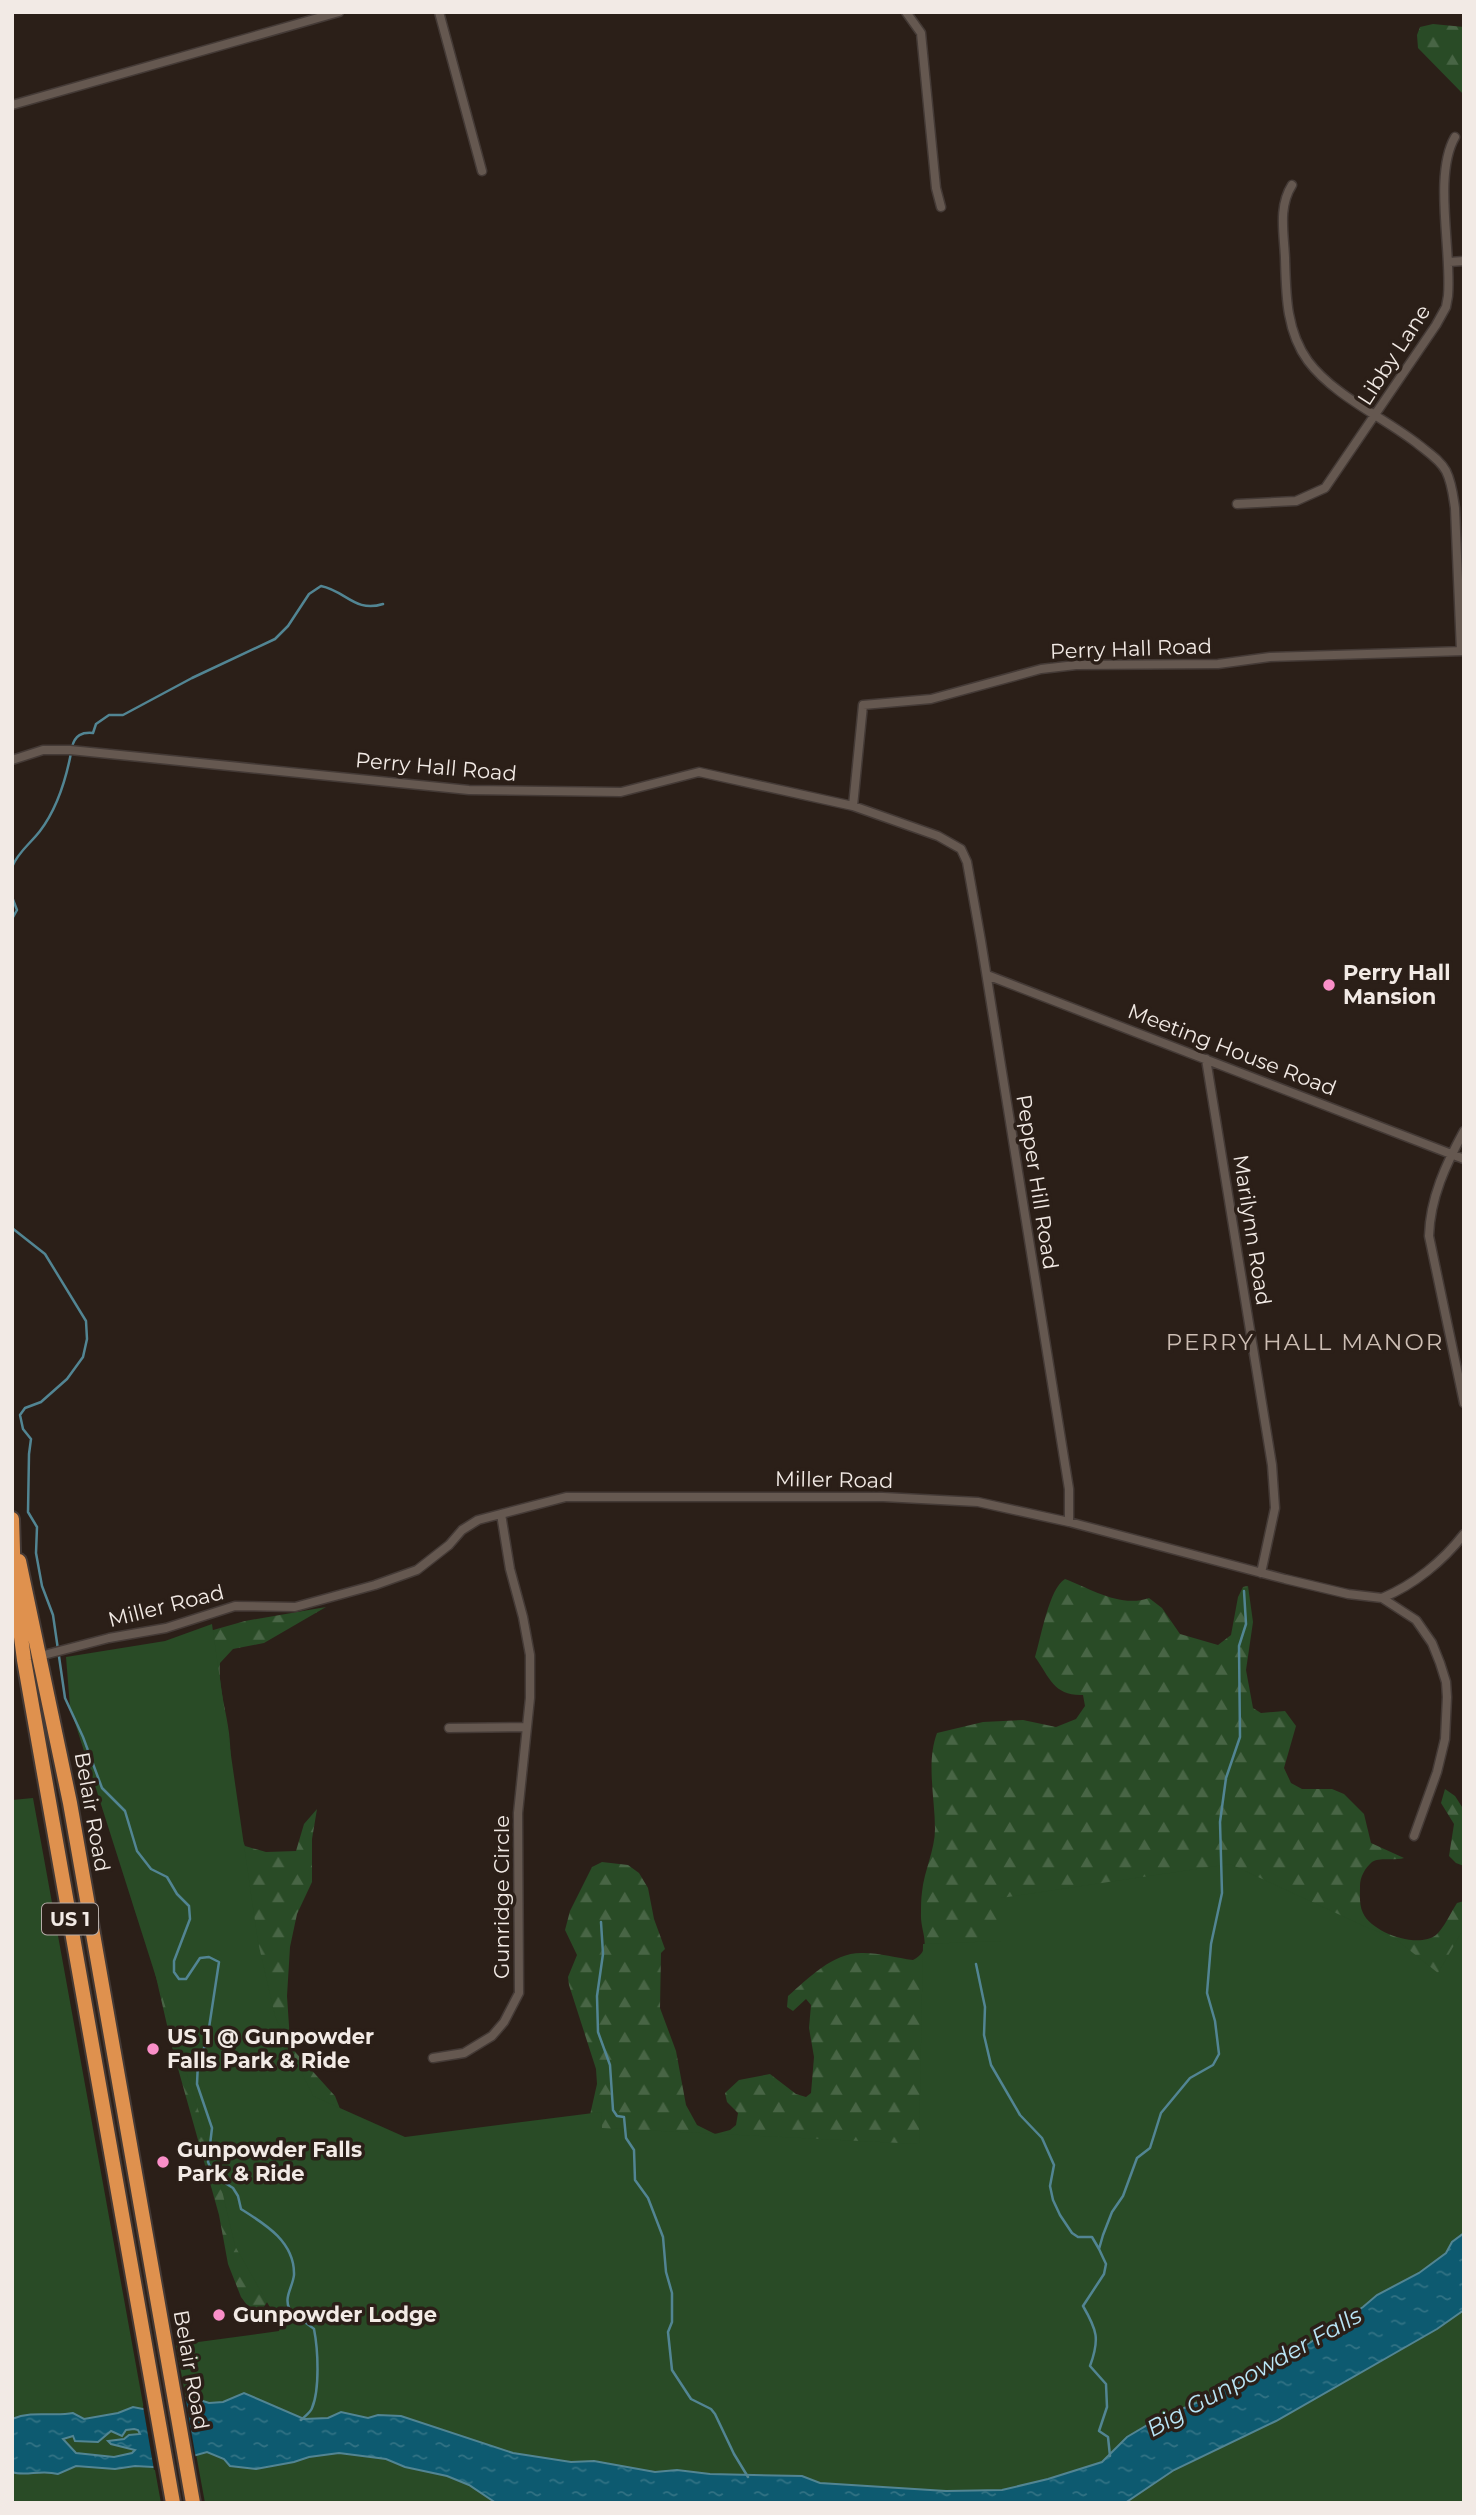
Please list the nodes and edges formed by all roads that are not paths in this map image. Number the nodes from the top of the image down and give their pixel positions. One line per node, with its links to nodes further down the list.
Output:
1 (340, 12): 4 (street)
2 (439, 12): 6 (street)
3 (906, 12): 8 (street)
4 (12, 105)
5 (1455, 137): 10 (street, Libby Lane)
6 (482, 171)
7 (1292, 185): 11 (street)
8 (941, 207)
9 (1464, 261): 10 (street)
10 (1449, 262): 11 (street, Libby Lane)
11 (1376, 415): 12 (street, Libby Lane); 13 (street)
12 (1237, 504)
13 (1462, 651): 15 (street, Perry Hall Road)
14 (12, 760): 15 (street, Perry Hall Road)
15 (853, 806): 16 (street, Perry Hall Road)
16 (961, 849): 17 (street, Pepper Hill Road)
17 (987, 975): 18 (street, Meeting House Road); 25 (street, Pepper Hill Road)
18 (1206, 1059): 20 (street, Meeting House Road); 28 (street, Marilynn Road)
19 (1464, 1130): 20 (street)
20 (1451, 1154): 21 (street, Meeting House Road); 22 (street)
21 (1464, 1159)
22 (1464, 1403)
23 (501, 1514): 25 (street, Miller Road); 30 (street, Miller Road); 32 (street, Gunridge Circle)
24 (12, 1518): 27 (highway, Belair Road / US 1)
25 (1069, 1522): 28 (street, Miller Road)
26 (1464, 1534): 29 (street)
27 (14, 1544): 30 (highway, Belair Road / US 1); 31 (highway, Belair Road / US 1)
28 (1261, 1573): 29 (street, Miller Road)
29 (1382, 1598): 34 (street, Miller Road)
30 (52, 1653): 31 (highway); 37 (highway, Belair Road / US 1)
31 (24, 1660): 36 (highway, Belair Road / US 1)
32 (527, 1727): 33 (street); 35 (street, Gunridge Circle)
33 (449, 1728)
34 (1414, 1836)
35 (433, 2058)
36 (173, 2503)
37 (192, 2503)

